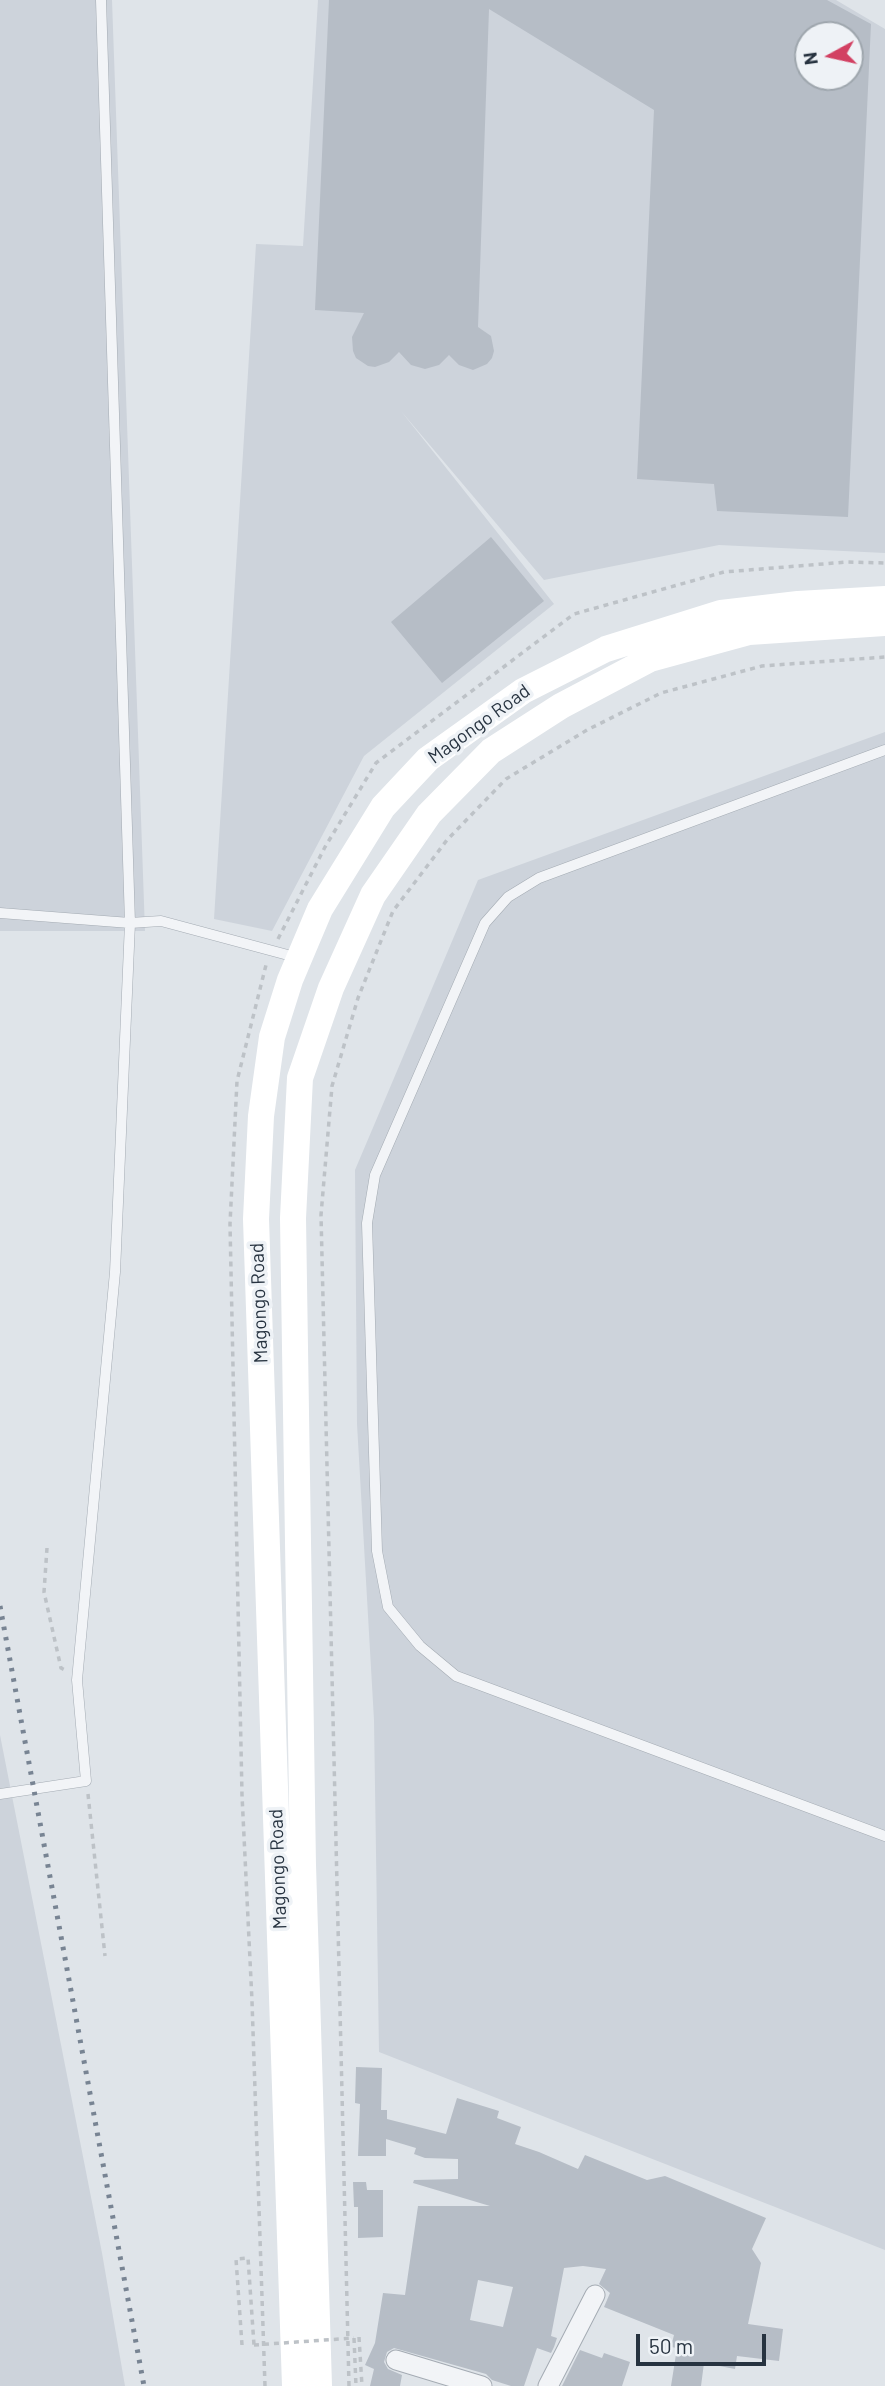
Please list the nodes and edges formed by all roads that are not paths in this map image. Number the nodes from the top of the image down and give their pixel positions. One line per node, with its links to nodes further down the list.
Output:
1 (101, 0): 6 (lane)
2 (885, 599): 7 (main road, Magongo Road)
3 (885, 623): 8 (main road, Magongo Road)
4 (885, 750): 11 (lane)
5 (0, 913): 6 (lane)
6 (130, 923): 7 (lane); 10 (lane)
7 (299, 958): 9 (main road, Magongo Road)
8 (293, 1218): 9 (main road); 15 (main road, Magongo Road)
9 (256, 1219): 14 (main road, Magongo Road)
10 (0, 1794)
11 (885, 1836)
12 (595, 2295): 17 (street)
13 (396, 2360): 16 (street)
14 (295, 2386)
15 (319, 2386)
16 (482, 2386)
17 (548, 2386)

